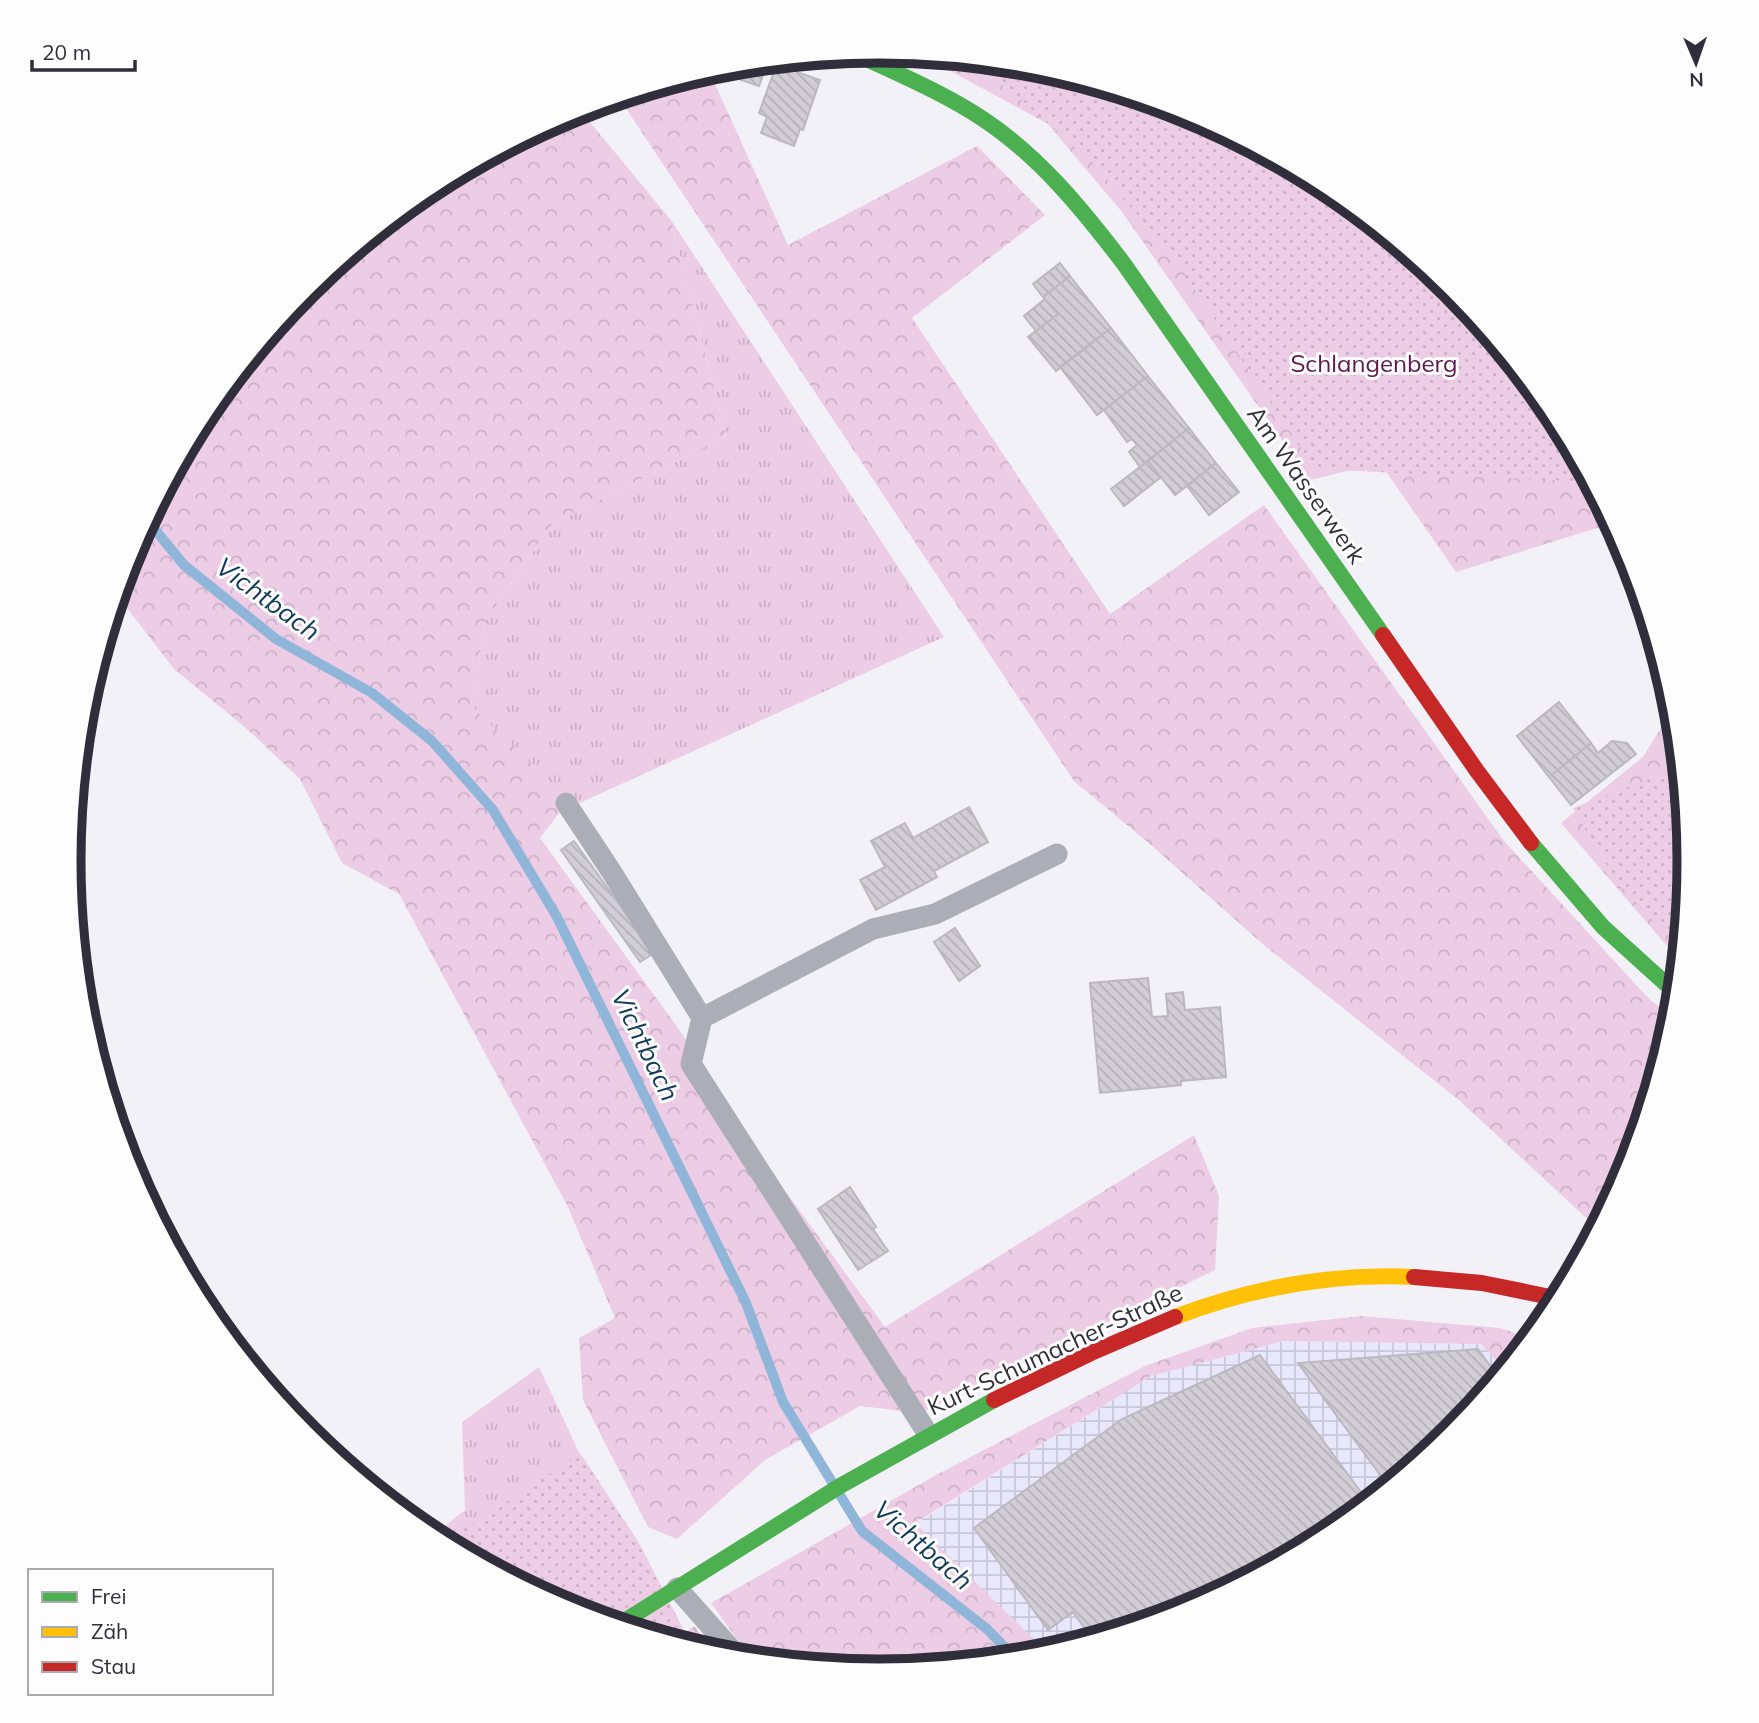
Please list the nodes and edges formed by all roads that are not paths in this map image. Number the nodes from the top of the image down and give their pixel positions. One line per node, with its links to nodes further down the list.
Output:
1 (876, 63): 4 (main road, Am Wasserwerk)
2 (566, 803): 5 (lane)
3 (1058, 854): 5 (lane)
4 (1668, 987)
5 (702, 1018): 7 (lane)
6 (1549, 1296): 7 (main road, Kurt-Schumacher-Straße)
7 (928, 1434): 8 (main road, Kurt-Schumacher-Straße)
8 (677, 1588): 9 (main road, Kurt-Schumacher-Straße); 10 (lane)
9 (627, 1619)
10 (728, 1646)

